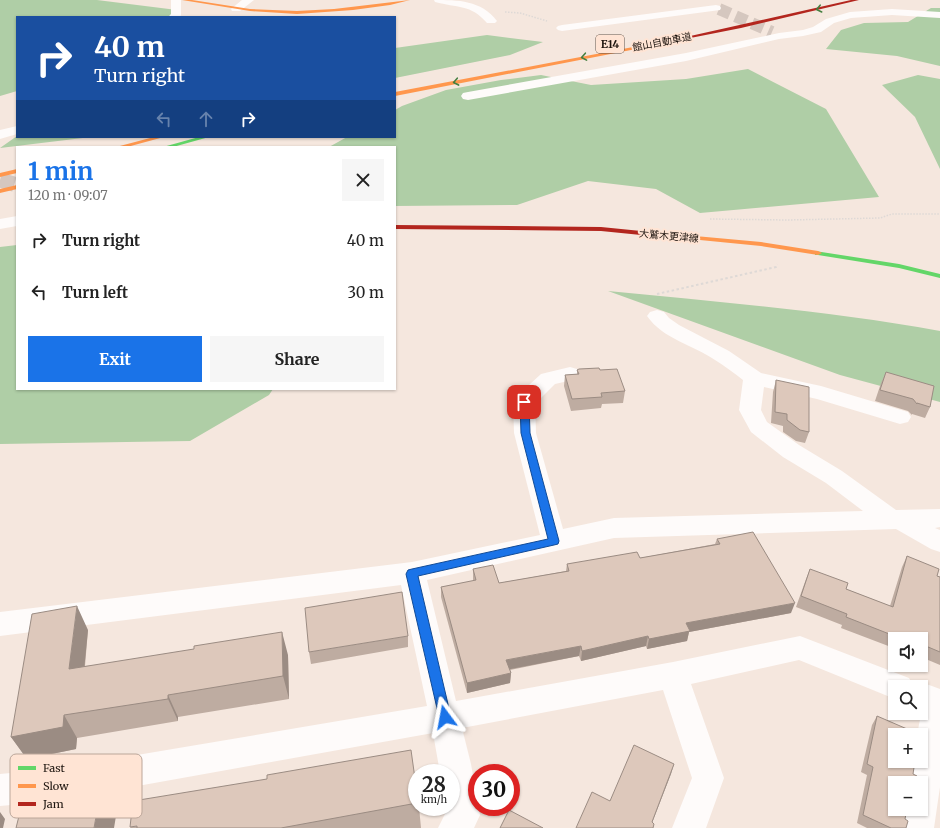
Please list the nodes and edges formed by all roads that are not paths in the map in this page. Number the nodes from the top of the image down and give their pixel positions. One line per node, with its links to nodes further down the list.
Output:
1 (176, 0): 12 (street)
2 (184, 0): 9 (main road)
3 (249, 0): 9 (street)
4 (408, 0): 10 (main road)
5 (439, 0): 13 (street)
6 (698, 0): 14 (street)
7 (824, 0): 15 (main road, 館山自動車道 / E14)
8 (857, 0): 16 (main road, 館山自動車道 / E14, one-way to 16)
9 (236, 9): 10 (main road)
10 (296, 15)
11 (940, 15): 17 (street)
12 (175, 16)
13 (488, 17)
14 (562, 28)
15 (507, 63)
16 (396, 94)
17 (468, 96)
18 (16, 130): 19 (street)
19 (0, 135)
20 (157, 138): 22 (main road)
21 (202, 138): 23 (main road)
22 (123, 146)
23 (170, 146)
24 (16, 171): 25 (main road)
25 (0, 175)
26 (16, 187): 27 (main road)
27 (0, 191)
28 (16, 221): 29 (street)
29 (0, 224)
30 (396, 227): 31 (main road, 大鷲木更津線)
31 (940, 276)
32 (657, 316): 34 (street)
33 (570, 374): 38 (street)
34 (754, 378): 35 (street); 37 (street)
35 (900, 417)
36 (940, 518): 37 (street)
37 (895, 519): 38 (street); 39 (street)
38 (554, 541): 40 (street)
39 (940, 542)
40 (412, 574): 41 (street); 45 (street)
41 (0, 624)
42 (673, 675): 43 (street); 45 (street); 52 (street)
43 (888, 683)
44 (933, 700): 47 (street)
45 (445, 717): 46 (street); 51 (street)
46 (142, 770)
47 (924, 776)
48 (10, 789): 49 (street)
49 (0, 790)
50 (919, 816): 53 (street)
51 (455, 828)
52 (689, 828)
53 (917, 828)

